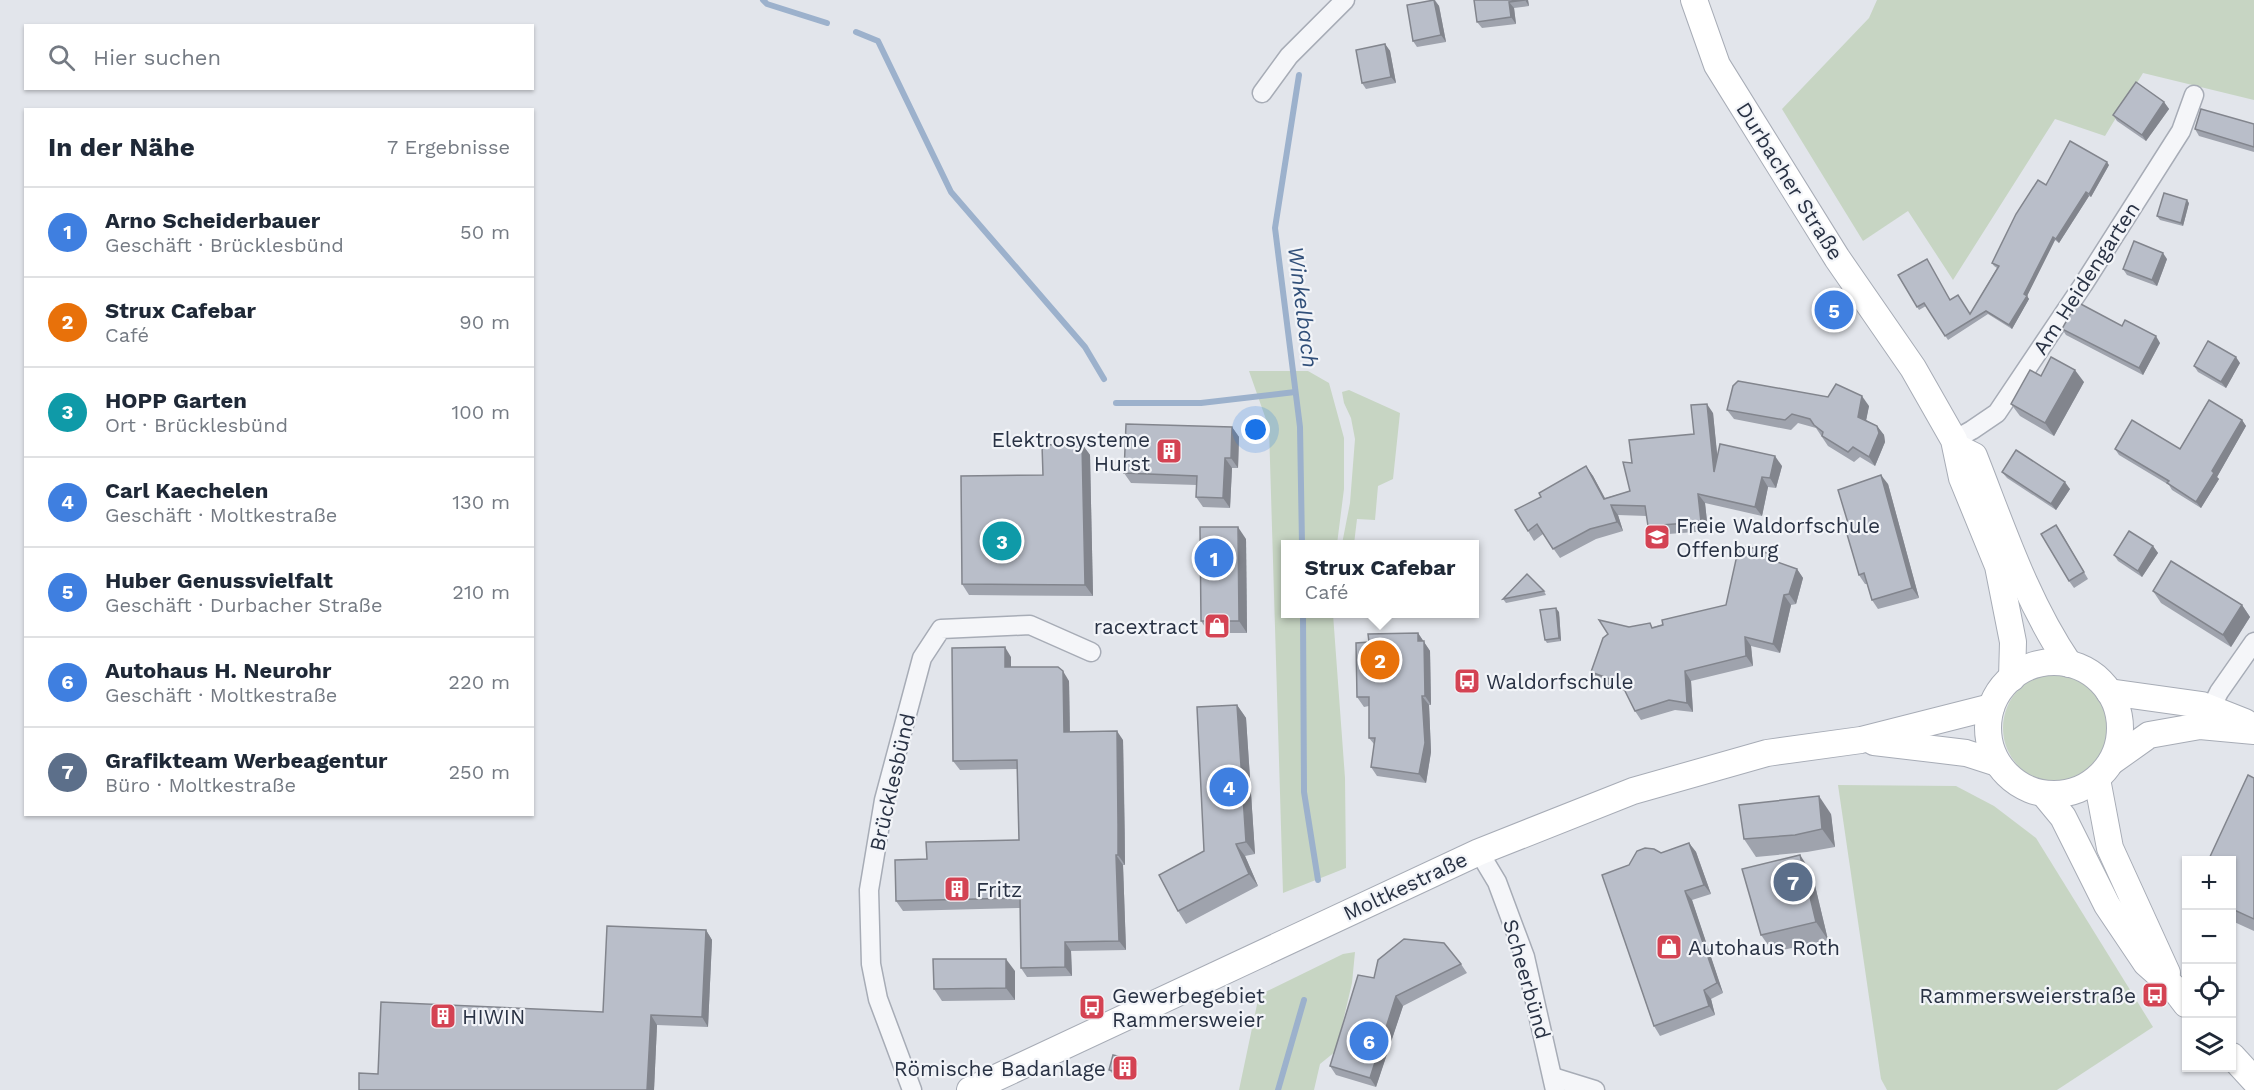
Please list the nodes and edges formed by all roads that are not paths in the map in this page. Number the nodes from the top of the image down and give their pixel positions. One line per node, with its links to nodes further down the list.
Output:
1 (1345, 0): 3 (street)
2 (1694, 0): 5 (street, Durbacher Straße)
3 (1262, 93)
4 (2194, 95): 5 (street, Am Heidengarten)
5 (1955, 443): 8 (street, Durbacher Straße); 9 (street, Durbacher Straße)
6 (2254, 642): 12 (street)
7 (1091, 652): 24 (street, Brücklesbünd)
8 (2069, 664): 9 (street); 10 (street)
9 (2012, 678): 11 (street)
10 (2109, 692): 12 (street); 17 (street)
11 (1991, 708): 15 (street, Moltkestraße); 16 (street)
12 (2211, 708): 13 (street)
13 (2254, 726)
14 (2254, 731): 17 (street)
15 (1861, 740): 16 (street, Moltkestraße); 19 (street, Moltkestraße)
16 (1997, 763): 18 (street)
17 (2104, 770): 18 (street); 20 (street)
18 (2044, 794): 20 (street)
19 (1479, 852): 23 (street, Scheerbünd); 25 (street, Moltkestraße)
20 (2180, 995)
21 (2236, 1060): 22 (street)
22 (2254, 1080)
23 (1554, 1084): 26 (street, Scheerbünd)
24 (912, 1090)
25 (970, 1090)
26 (1595, 1090)

